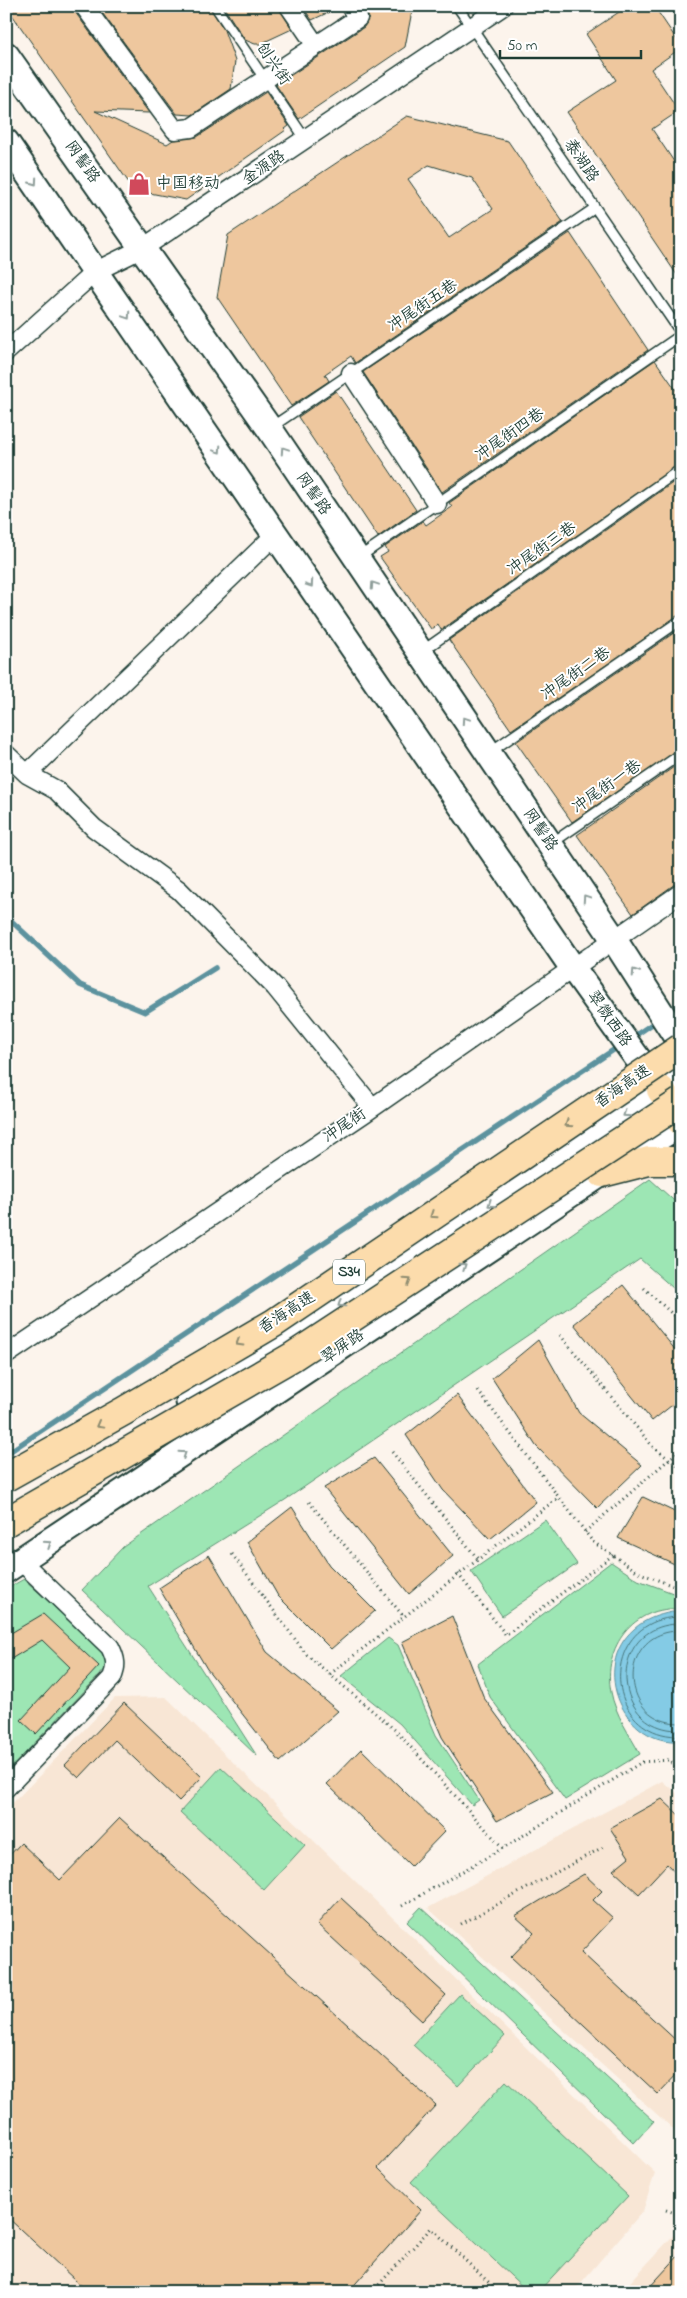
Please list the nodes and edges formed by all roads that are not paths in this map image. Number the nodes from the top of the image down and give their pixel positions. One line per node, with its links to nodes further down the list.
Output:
1 (84, 6): 10 (street)
2 (215, 6): 10 (lane, 创兴街)
3 (289, 6): 8 (street)
4 (350, 6): 8 (street)
5 (457, 6): 7 (lane, 泰湖路)
6 (504, 6): 7 (street, 金源路)
7 (472, 28): 11 (street, 金源路); 13 (lane, 泰湖路)
8 (315, 44): 10 (street)
9 (6, 55): 14 (main road, 网髻路)
10 (264, 78): 11 (lane, 创兴街)
11 (306, 140): 14 (street, 金源路)
12 (6, 142): 15 (main road, 翠微西路, one-way to 15)
13 (595, 208): 16 (lane, 泰湖路); 18 (lane, 冲尾街五巷)
14 (143, 248): 15 (street, 金源路); 19 (main road, 网髻路)
15 (96, 271): 17 (street, 金源路); 22 (main road, 翠微西路, one-way to 22)
16 (681, 334): 21 (lane, 冲尾街四巷)
17 (6, 352)
18 (351, 373): 19 (lane, 冲尾街五巷); 21 (street)
19 (269, 428): 23 (main road, 网髻路, one-way to 19)
20 (681, 469): 25 (lane, 冲尾街三巷)
21 (437, 504): 23 (lane, 冲尾街四巷)
22 (276, 534): 29 (street); 33 (main road, 翠微西路, one-way to 33)
23 (356, 559): 25 (main road, 网髻路, one-way to 23)
24 (681, 620): 26 (lane, 冲尾街二巷)
25 (420, 653): 26 (main road, 网髻路, one-way to 25)
26 (488, 753): 30 (main road, 网髻路)
27 (6, 754): 29 (street)
28 (681, 754): 30 (lane, 冲尾街一巷)
29 (27, 774): 36 (street)
30 (550, 845): 32 (main road, 网髻路, one-way to 30)
31 (681, 893): 32 (street, 冲尾街)
32 (613, 938): 33 (street, 冲尾街); 34 (main road, one-way to 32)
33 (572, 967): 35 (main road, 翠微西路); 36 (street, 冲尾街)
34 (677, 1040): 41 (main road, 香海高速 / S34, one-way to 41, bridge)
35 (674, 1090): 37 (main road, 翠微西路); 42 (main road, one-way to 42); 43 (main road, S34, one-way to 35, bridge)
36 (372, 1107): 40 (street, 冲尾街)
37 (681, 1122): 39 (main road, 翠屏路)
38 (681, 1161): 39 (main road)
39 (602, 1174): 44 (main road, 翠屏路, one-way to 39)
40 (6, 1355)
41 (6, 1476)
42 (6, 1516)
43 (6, 1522)
44 (14, 1565): 45 (street)
45 (6, 1788)

